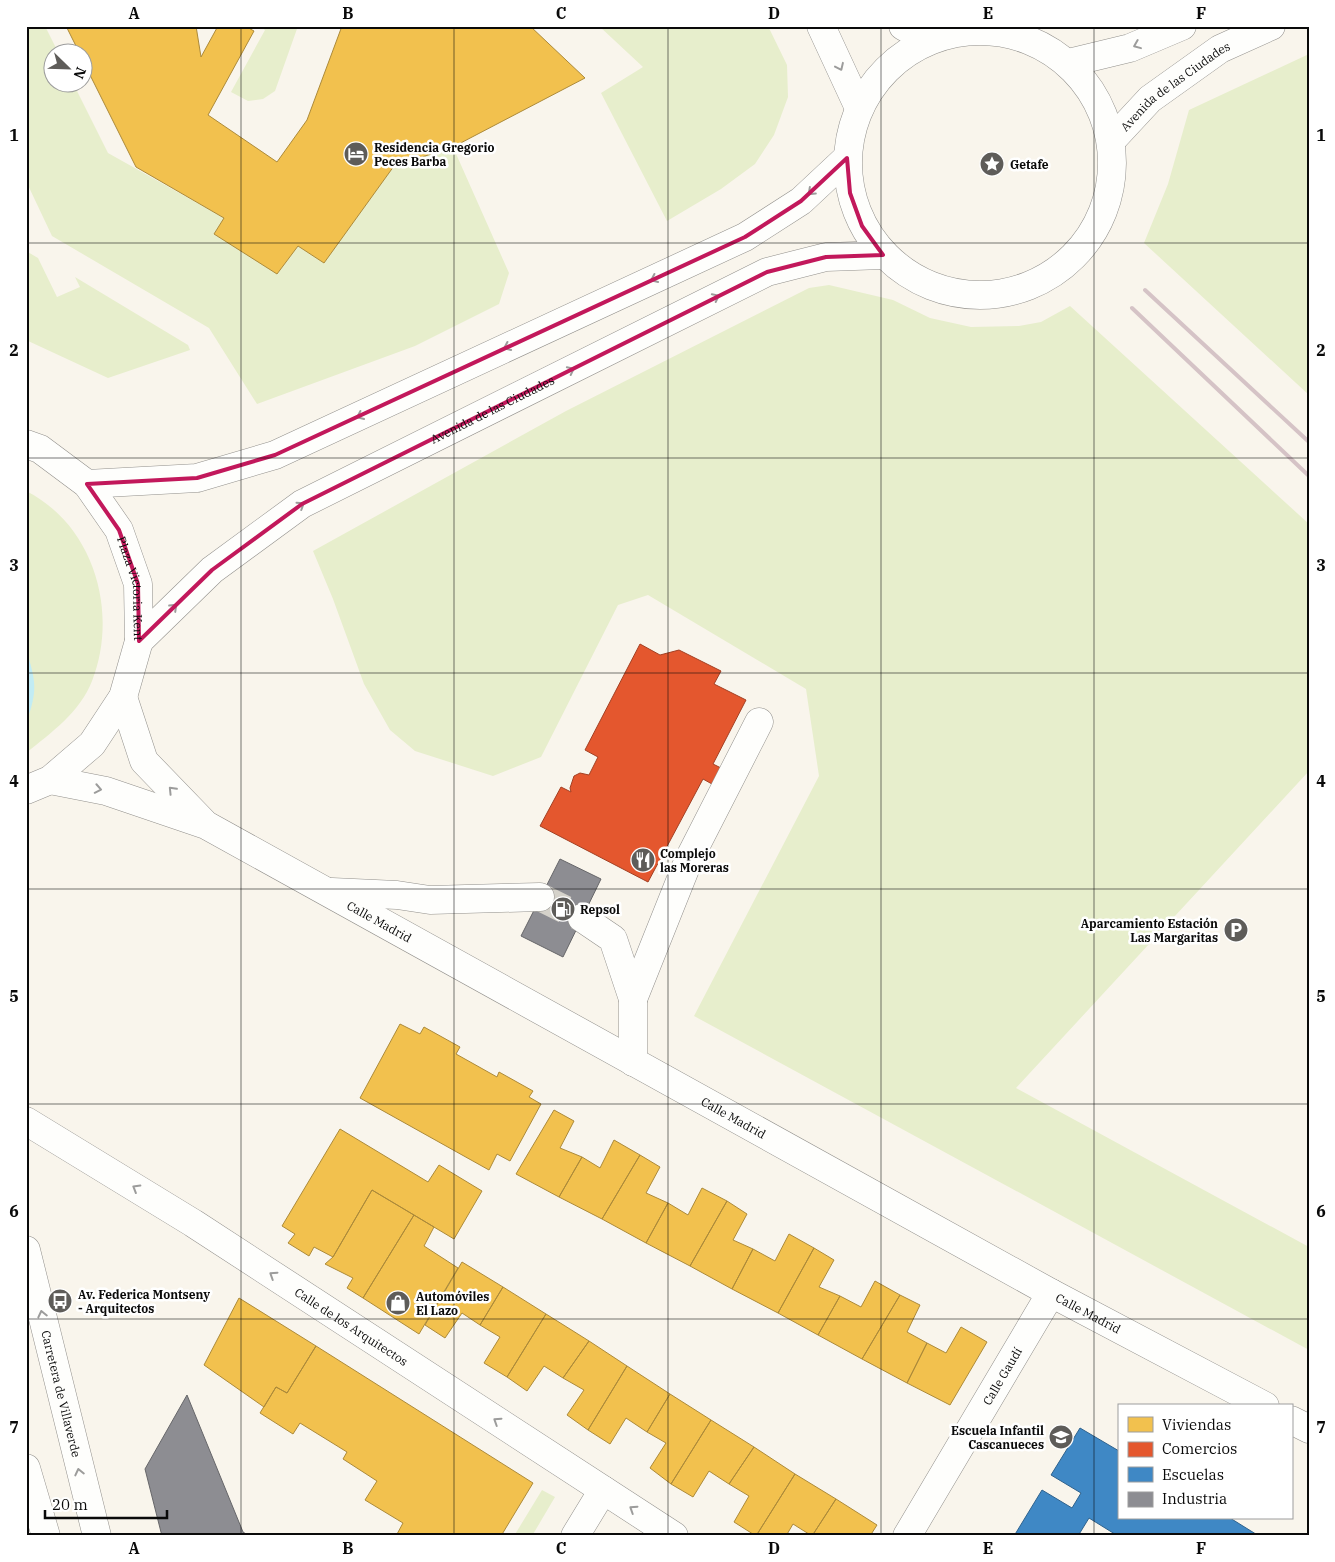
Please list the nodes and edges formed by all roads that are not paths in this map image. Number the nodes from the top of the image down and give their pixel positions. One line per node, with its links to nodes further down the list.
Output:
1 (820, 26): 7 (street, one-way to 7)
2 (903, 26): 5 (street)
3 (1182, 26): 6 (street, one-way to 6)
4 (1271, 26): 8 (street, Avenida de las Ciudades)
5 (928, 40): 6 (street); 7 (street)
6 (1068, 63): 8 (street)
7 (859, 108): 9 (street)
8 (1111, 141): 10 (street)
9 (847, 158): 10 (street); 12 (street, one-way to 12)
10 (883, 255): 13 (street, Avenida de las Ciudades, one-way to 10)
11 (26, 444): 12 (street, Plaza Victoria Kent)
12 (86, 484): 13 (street, Plaza Victoria Kent)
13 (139, 641): 14 (street, Plaza Victoria Kent)
14 (122, 698): 16 (street, Plaza Victoria Kent); 17 (street, Calle Madrid, one-way to 14)
15 (759, 722): 21 (street)
16 (38, 785): 17 (street, Calle Madrid, one-way to 17)
17 (206, 825): 18 (street, Calle Madrid)
18 (325, 891): 19 (street); 22 (street, Calle Madrid)
19 (540, 898)
20 (582, 918): 21 (street)
21 (633, 999): 22 (street)
22 (633, 1062): 25 (street, Calle Madrid)
23 (26, 1121): 30 (street, Calle de los Arquitectos, one-way to 23)
24 (26, 1250): 32 (street, Carretera de Villaverde, one-way to 24)
25 (1051, 1294): 26 (street, Calle Madrid); 35 (street, Calle Gaudí)
26 (1261, 1404)
27 (1292, 1420): 28 (street)
28 (1309, 1429)
29 (27, 1473): 31 (street)
30 (603, 1490): 33 (street); 34 (street, Calle de los Arquitectos, one-way to 30)
31 (46, 1536)
32 (96, 1536)
33 (575, 1536)
34 (674, 1536)
35 (908, 1536)

